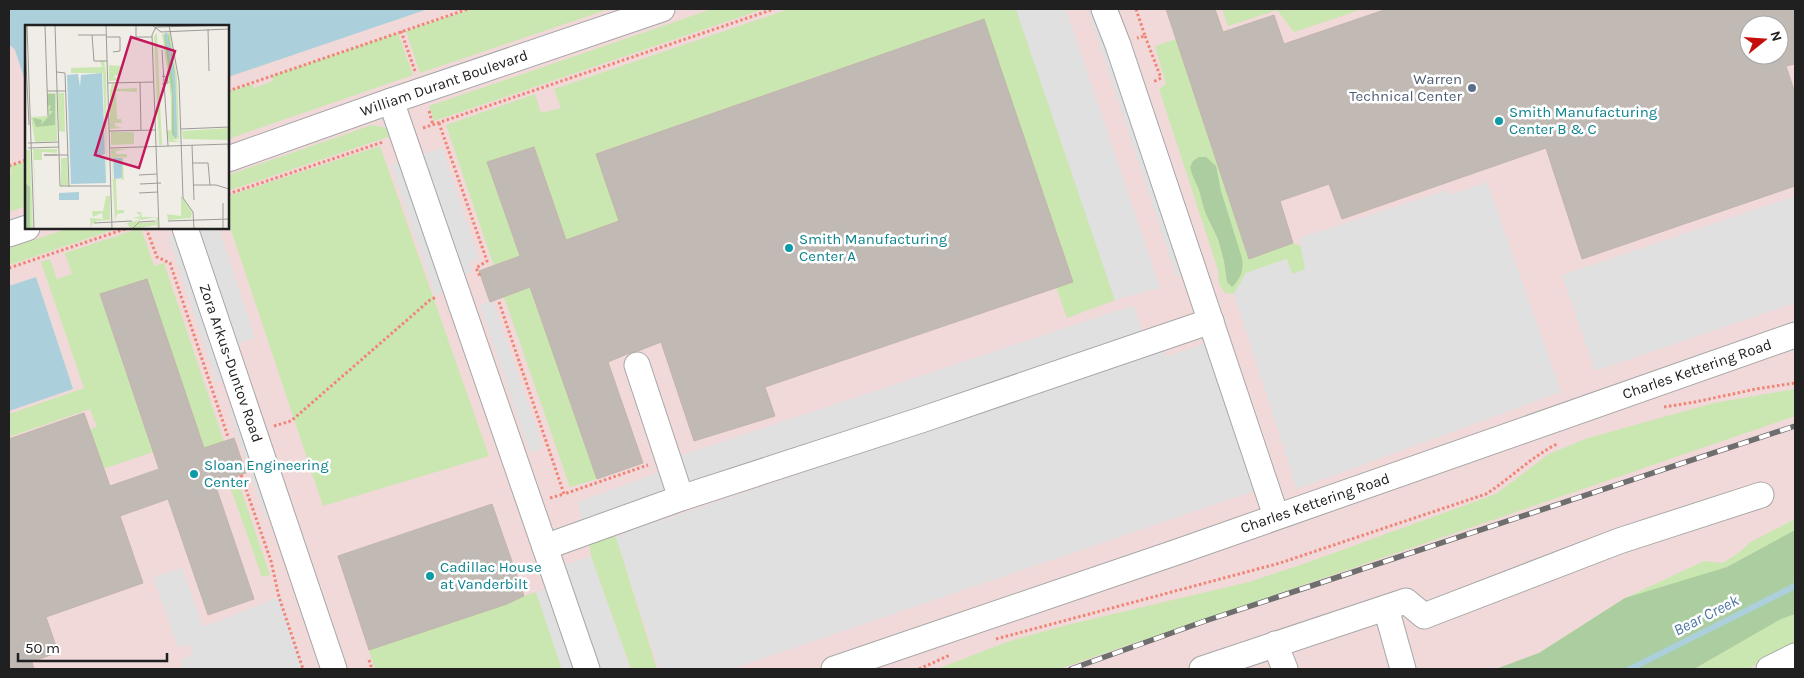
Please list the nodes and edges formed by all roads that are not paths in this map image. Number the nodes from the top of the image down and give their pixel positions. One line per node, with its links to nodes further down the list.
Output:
1 (662, 9): 3 (lane, William Durant Boulevard)
2 (1104, 9): 8 (lane)
3 (391, 101): 4 (lane, William Durant Boulevard); 14 (lane)
4 (229, 159)
5 (25, 229): 7 (lane)
6 (185, 229): 18 (lane, Zora Arkus-Duntov Road)
7 (9, 234)
8 (1211, 321): 12 (lane); 13 (lane)
9 (1795, 335): 13 (lane, Charles Kettering Road)
10 (637, 365): 12 (lane)
11 (1761, 495): 15 (lane)
12 (681, 498): 14 (lane)
13 (1276, 516): 20 (lane, Charles Kettering Road)
14 (545, 547): 19 (lane)
15 (1386, 608): 16 (lane); 23 (lane)
16 (1275, 644): 21 (lane); 22 (lane)
17 (1795, 656): 24 (lane)
18 (334, 669)
19 (587, 669)
20 (834, 669)
21 (1202, 669)
22 (1285, 669)
23 (1403, 669)
24 (1769, 669)

